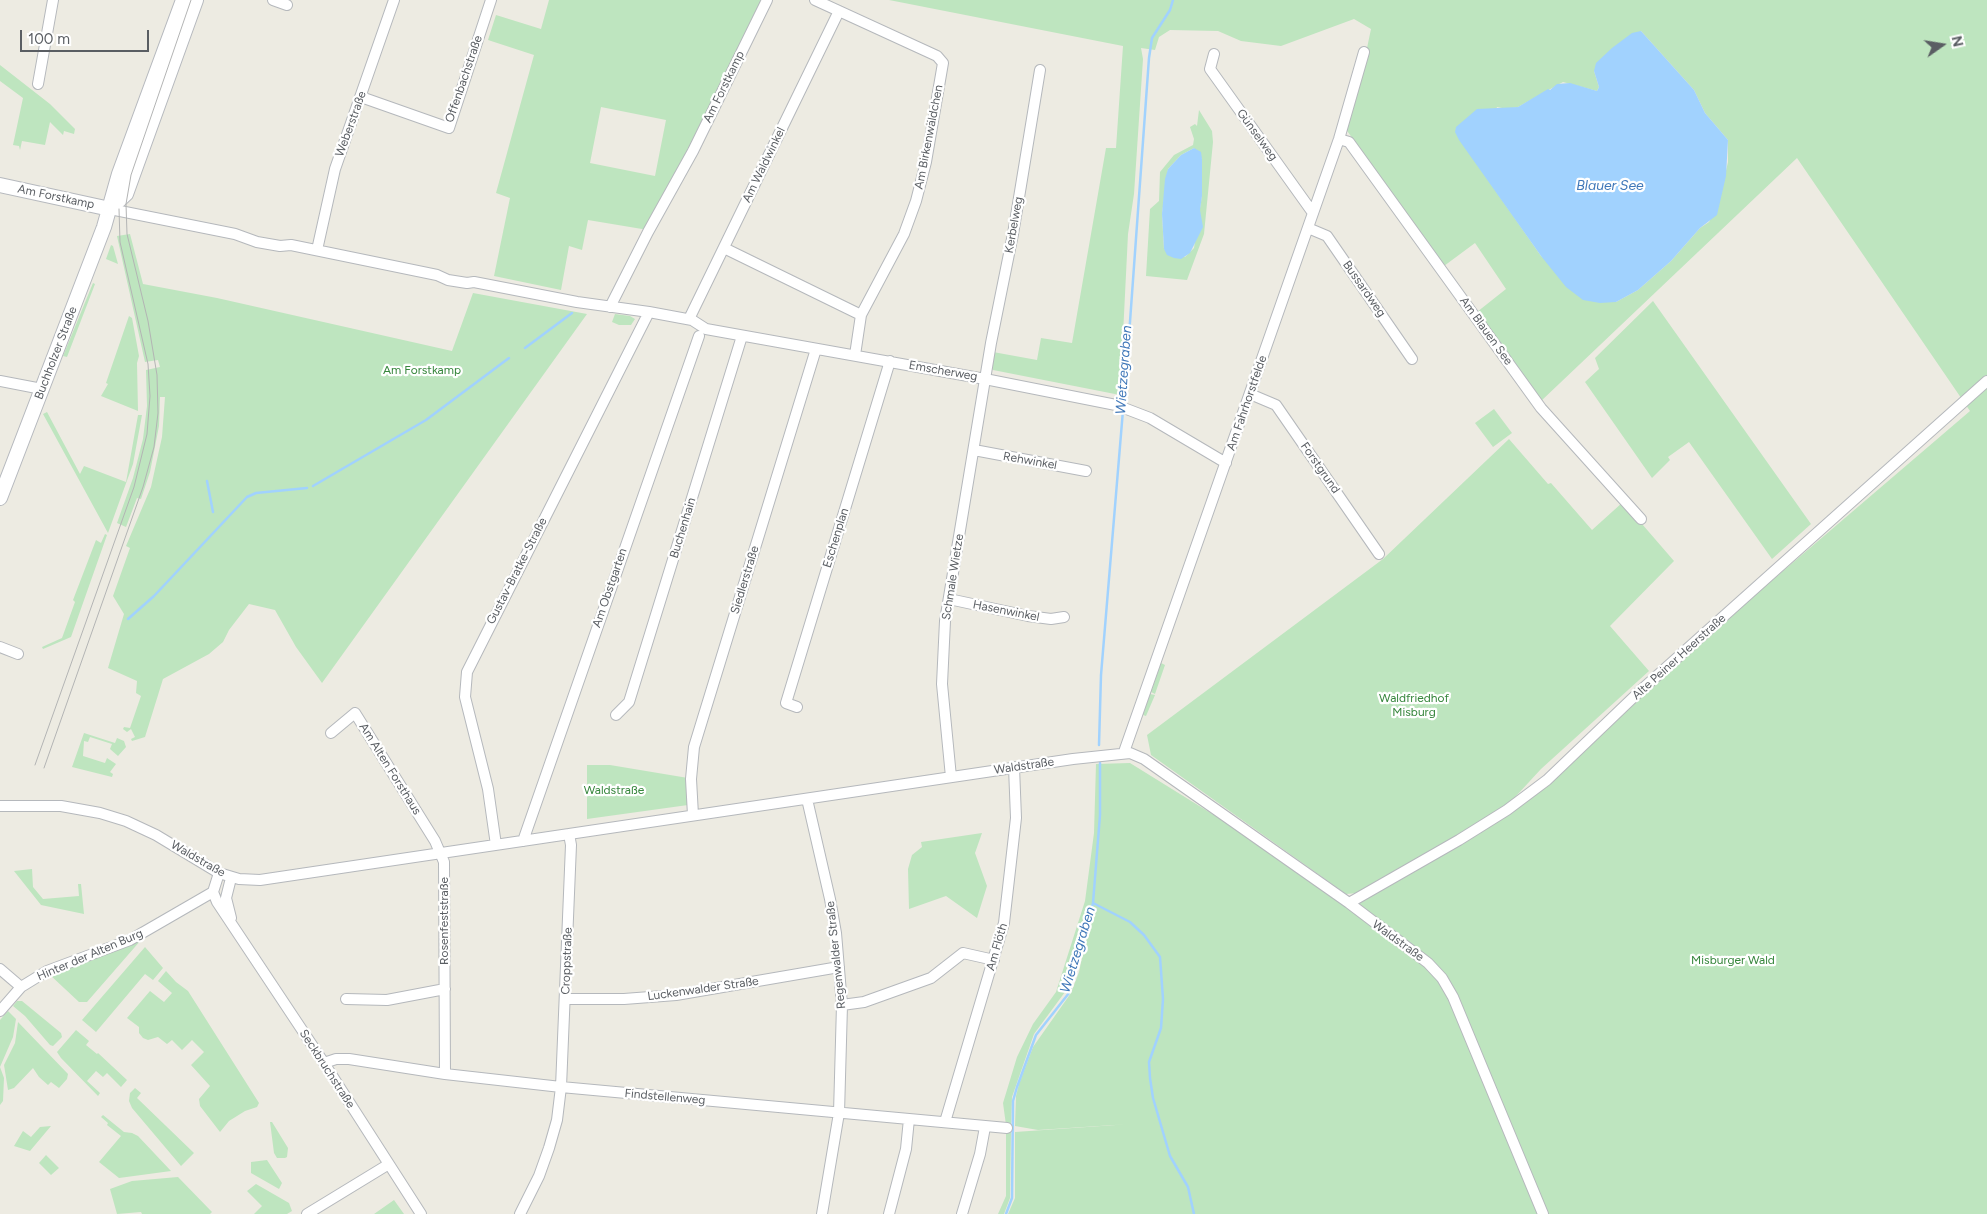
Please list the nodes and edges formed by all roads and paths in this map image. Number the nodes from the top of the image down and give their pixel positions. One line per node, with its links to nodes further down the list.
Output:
1 (53, 0): 14 (street)
2 (183, 0): 18 (main road, Buchholzer Straße)
3 (196, 0): 18 (main road, Buchholzer Straße)
4 (273, 0): 9 (street)
5 (394, 0): 15 (street, Weberstraße)
6 (491, 0): 15 (street, Offenbachstraße)
7 (767, 0): 23 (street, Am Forstkamp)
8 (815, 0): 10 (street)
9 (288, 5)
10 (839, 11): 21 (street, Am Waldwinkel); 25 (street, Am Birkenwäldchen)
11 (1364, 52): 16 (street, Am Fahrhorstfelde)
12 (1214, 54): 19 (street, Günselweg)
13 (1040, 70): 33 (street, Kerbelweg)
14 (38, 84)
15 (361, 97): 22 (street, Weberstraße)
16 (1340, 139): 19 (street, Am Fahrhorstfelde); 42 (street, Am Blauen See)
17 (0, 185): 18 (main road, Am Forstkamp)
18 (110, 208): 22 (street, Am Forstkamp); 36 (main road, Buchholzer Straße)
19 (1313, 213): 20 (street, Am Fahrhorstfelde)
20 (1308, 228): 31 (street, Bussardweg); 37 (street, Am Fahrhorstfelde)
21 (724, 248): 25 (street); 26 (street, Am Waldwinkel)
22 (317, 250): 23 (street, Am Forstkamp)
23 (610, 307): 24 (street, Am Forstkamp)
24 (649, 312): 26 (street, Emscherweg); 59 (street, Gustav-Bratke-Straße)
25 (861, 315): 30 (street, Am Birkenwäldchen)
26 (689, 319): 28 (street, Emscherweg)
27 (699, 336): 58 (street, Am Obstgarten)
28 (742, 336): 29 (street, Emscherweg); 49 (street, Buchenhain)
29 (816, 349): 30 (street, Emscherweg); 56 (street, Siedlerstraße)
30 (855, 355): 32 (street, Emscherweg)
31 (1412, 359)
32 (890, 362): 33 (street, Emscherweg); 48 (street, Eschenplan)
33 (985, 378): 38 (street, Schmale Wietze); 39 (street, Emscherweg)
34 (0, 381): 36 (street)
35 (1987, 381): 64 (street, Alte Peiner Heerstraße)
36 (42, 389): 41 (main road, Buchholzer Straße)
37 (1250, 394): 39 (street, Am Fahrhorstfelde); 43 (street, Forstgrund)
38 (974, 450): 40 (street, Rehwinkel); 44 (street, Schmale Wietze)
39 (1226, 463): 51 (street, Am Fahrhorstfelde)
40 (1086, 471)
41 (0, 498)
42 (1641, 519)
43 (1379, 554)
44 (948, 599): 45 (street, Hasenwinkel); 53 (street, Schmale Wietze)
45 (1064, 617)
46 (0, 647): 47 (street)
47 (18, 654)
48 (797, 707)
49 (616, 715)
50 (331, 732): 60 (street, Am Alten Forsthaus)
51 (1124, 752): 52 (street, Waldstraße); 64 (street, Waldstraße)
52 (1014, 768): 53 (street, Waldstraße); 66 (street, Am Flöth)
53 (951, 777): 54 (street, Waldstraße)
54 (807, 799): 56 (street, Waldstraße); 67 (street, Regenwalder Straße)
55 (0, 806): 61 (street, Waldstraße)
56 (693, 815): 57 (street, Waldstraße)
57 (569, 834): 58 (street, Waldstraße); 72 (street, Croppstraße)
58 (523, 841): 59 (street, Waldstraße)
59 (496, 845): 60 (street, Waldstraße)
60 (440, 854): 62 (street, Waldstraße); 70 (street, Rosenfeststraße)
61 (219, 873): 62 (street, Waldstraße); 63 (street)
62 (231, 878): 65 (street, Seckbruchstraße)
63 (213, 892): 65 (street, Seckbruchstraße); 69 (street, Hinter der Alten Burg)
64 (1349, 903): 90 (street, Waldstraße)
65 (233, 924): 75 (street, Seckbruchstraße)
66 (994, 960): 73 (street); 80 (street, Am Flöth)
67 (839, 967): 72 (street, Luckenwalder Straße); 73 (street, Regenwalder Straße)
68 (0, 969): 69 (street)
69 (21, 986): 74 (street, Hinter der Alten Burg)
70 (445, 989): 71 (street); 76 (street, Rosenfeststraße)
71 (346, 999)
72 (565, 999): 77 (street, Croppstraße)
73 (842, 1005): 78 (street, Regenwalder Straße)
74 (0, 1011)
75 (324, 1063): 76 (street, Findstellenweg); 83 (street, Seckbruchstraße)
76 (444, 1074): 77 (street, Findstellenweg)
77 (561, 1087): 78 (street, Findstellenweg); 86 (street, Croppstraße)
78 (839, 1113): 79 (street, Findstellenweg); 87 (street, Regenwalder Straße)
79 (909, 1119): 80 (street, Findstellenweg); 88 (street)
80 (945, 1122): 81 (street, Findstellenweg)
81 (985, 1127): 82 (street, Findstellenweg); 89 (street)
82 (1007, 1128)
83 (389, 1164): 84 (street); 85 (street, Seckbruchstraße)
84 (307, 1214)
85 (420, 1214)
86 (520, 1214)
87 (822, 1214)
88 (889, 1214)
89 (962, 1214)
90 (1543, 1214)

